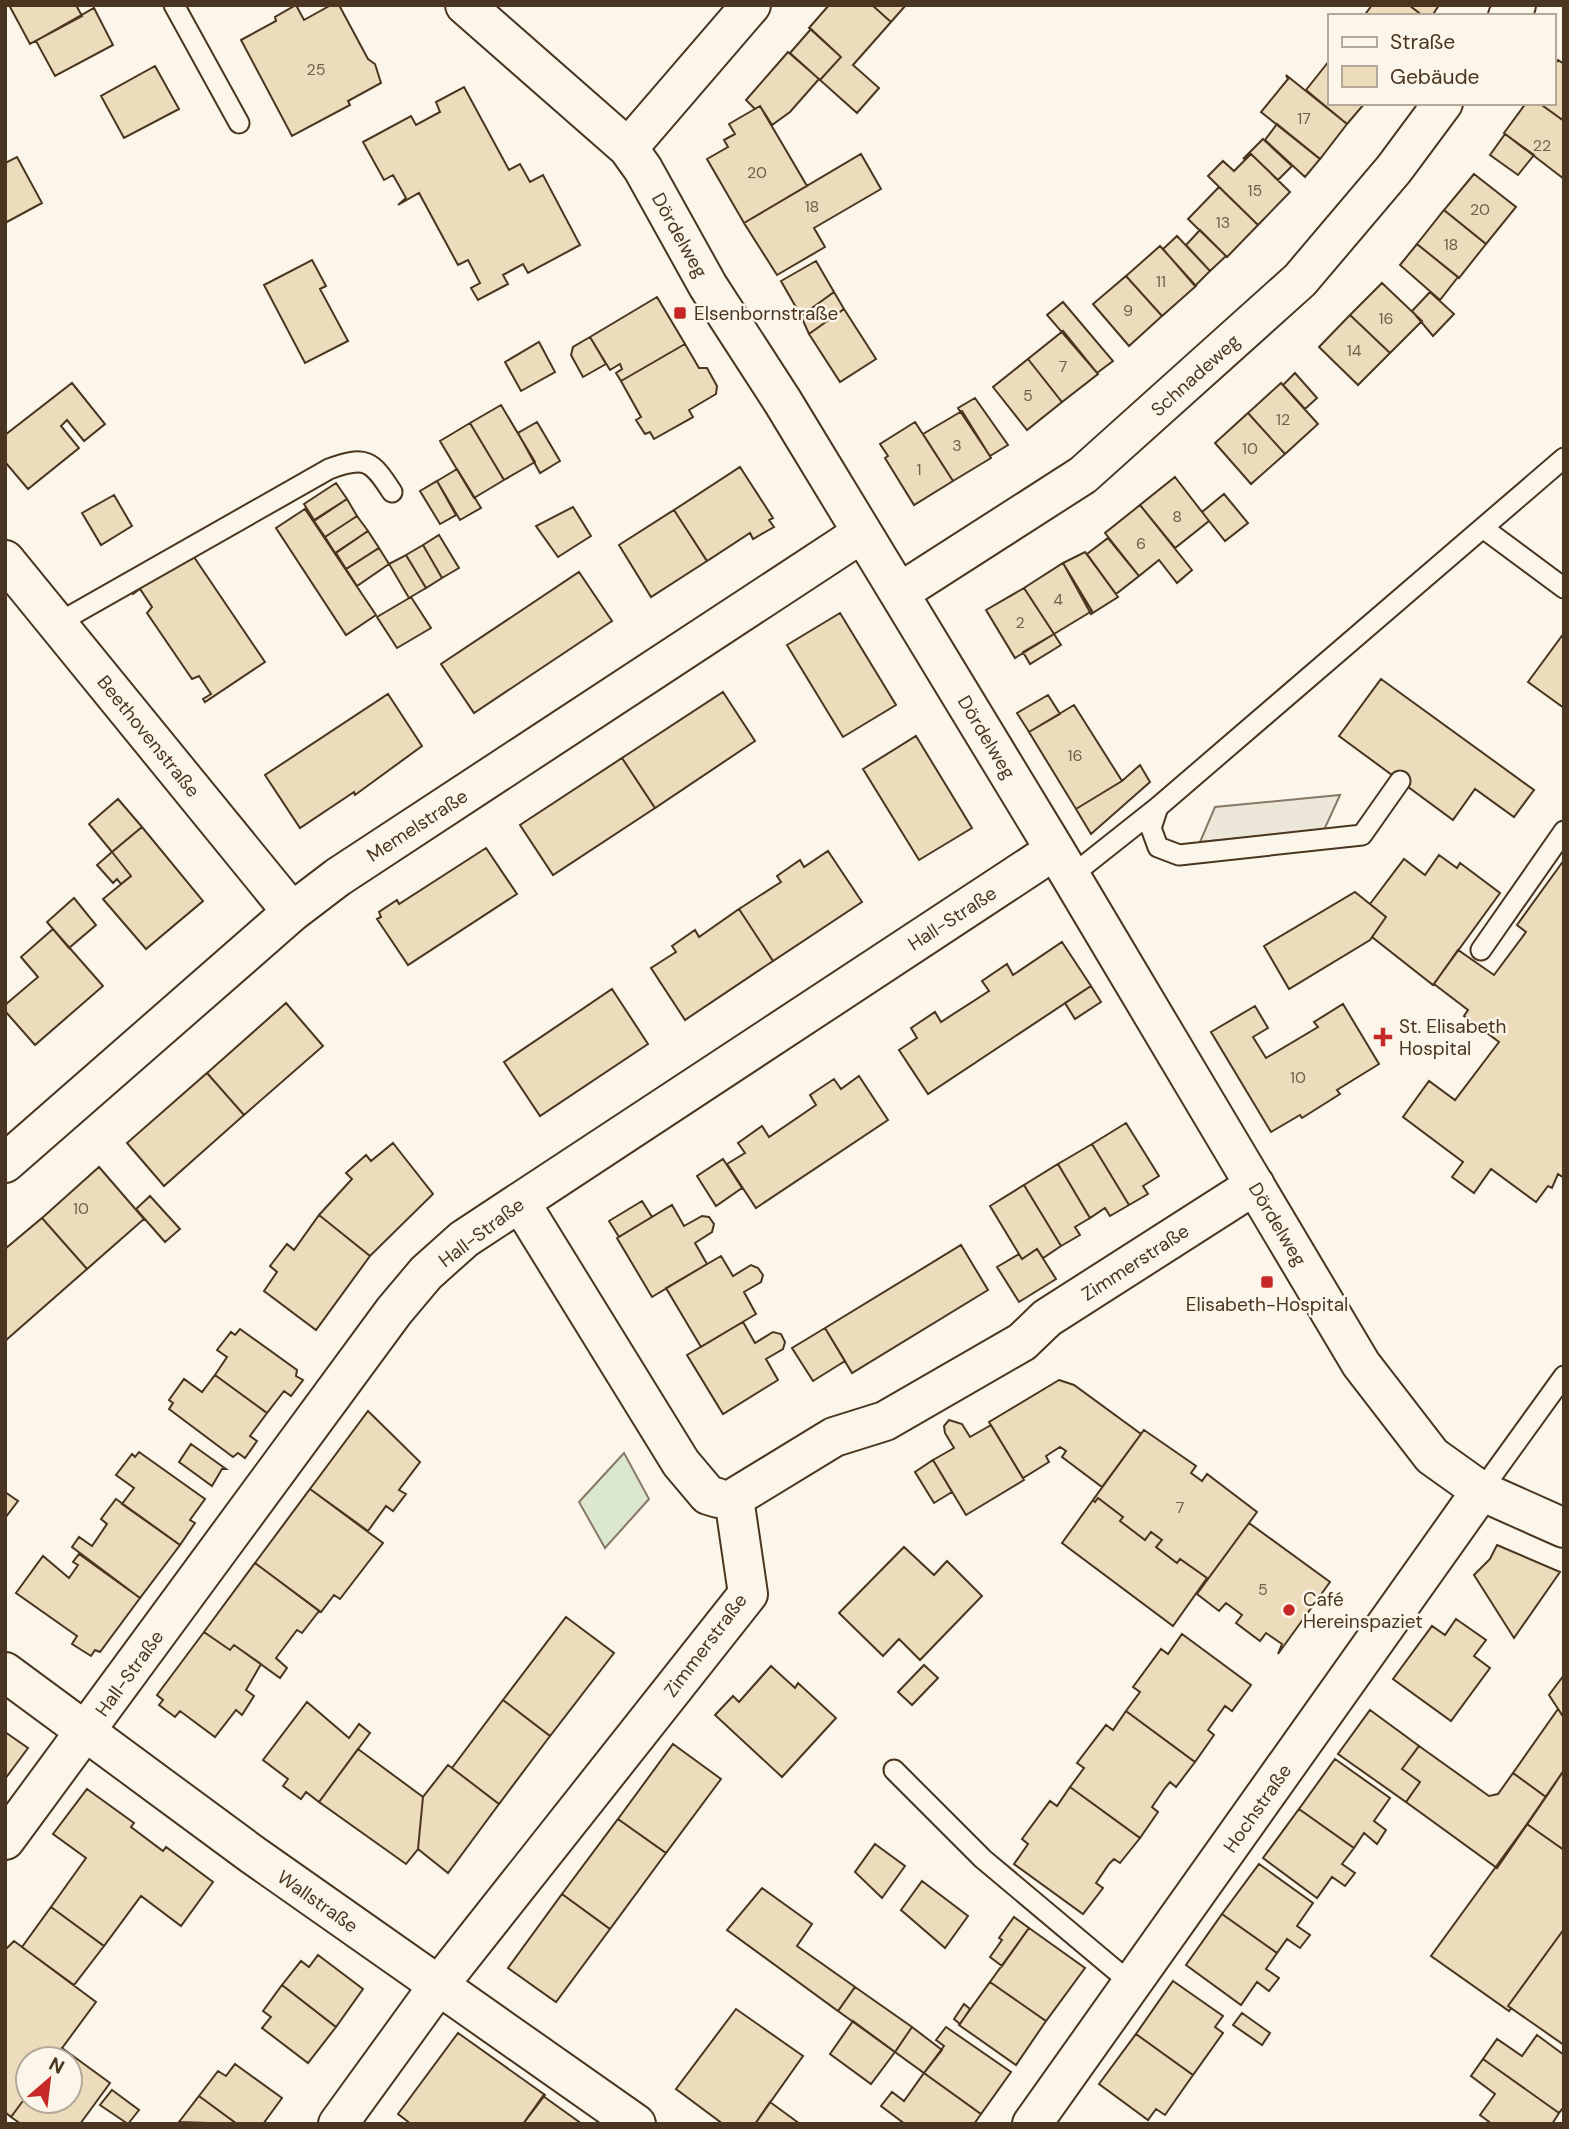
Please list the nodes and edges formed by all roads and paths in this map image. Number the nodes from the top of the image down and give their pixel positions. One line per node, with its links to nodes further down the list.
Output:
1 (174, 5): 5 (lane)
2 (465, 5): 6 (street, Dördelweg)
3 (751, 5): 6 (street)
4 (1442, 105): 13 (street, Schnadeweg)
5 (239, 123)
6 (628, 148): 10 (street, Dördelweg)
7 (1564, 458): 9 (lane)
8 (393, 492): 14 (lane)
9 (1483, 528): 12 (lane); 16 (lane)
10 (862, 533): 13 (street, Dördelweg); 19 (street, Memelstraße)
11 (5, 560): 14 (street, Beethovenstraße)
12 (1564, 588)
13 (899, 593): 18 (street, Dördelweg)
14 (58, 623): 19 (street, Beethovenstraße)
15 (1400, 781): 16 (lane)
16 (1158, 807): 18 (lane)
17 (1564, 831): 20 (lane)
18 (1063, 863): 22 (street, Dördelweg); 23 (street, Hall-Straße)
19 (292, 912): 21 (street, Memelstraße)
20 (1481, 950)
21 (5, 1163)
22 (1255, 1185): 25 (street, Dördelweg); 33 (street, Zimmerstraße)
23 (520, 1202): 26 (street); 29 (street, Hall-Straße)
24 (1564, 1376): 25 (lane)
25 (1481, 1491): 27 (street, Dördelweg); 32 (street, Hochstraße)
26 (718, 1498)
27 (1564, 1528)
28 (5, 1671): 29 (street, Wallstraße)
29 (87, 1732): 31 (street, Hall-Straße); 33 (street, Wallstraße)
30 (894, 1770): 32 (lane)
31 (5, 1840)
32 (1132, 1984): 36 (street, Hochstraße)
33 (438, 1986): 34 (street, Zimmerstraße); 35 (street, Wallstraße)
34 (338, 2124)
35 (636, 2124)
36 (1032, 2124)

